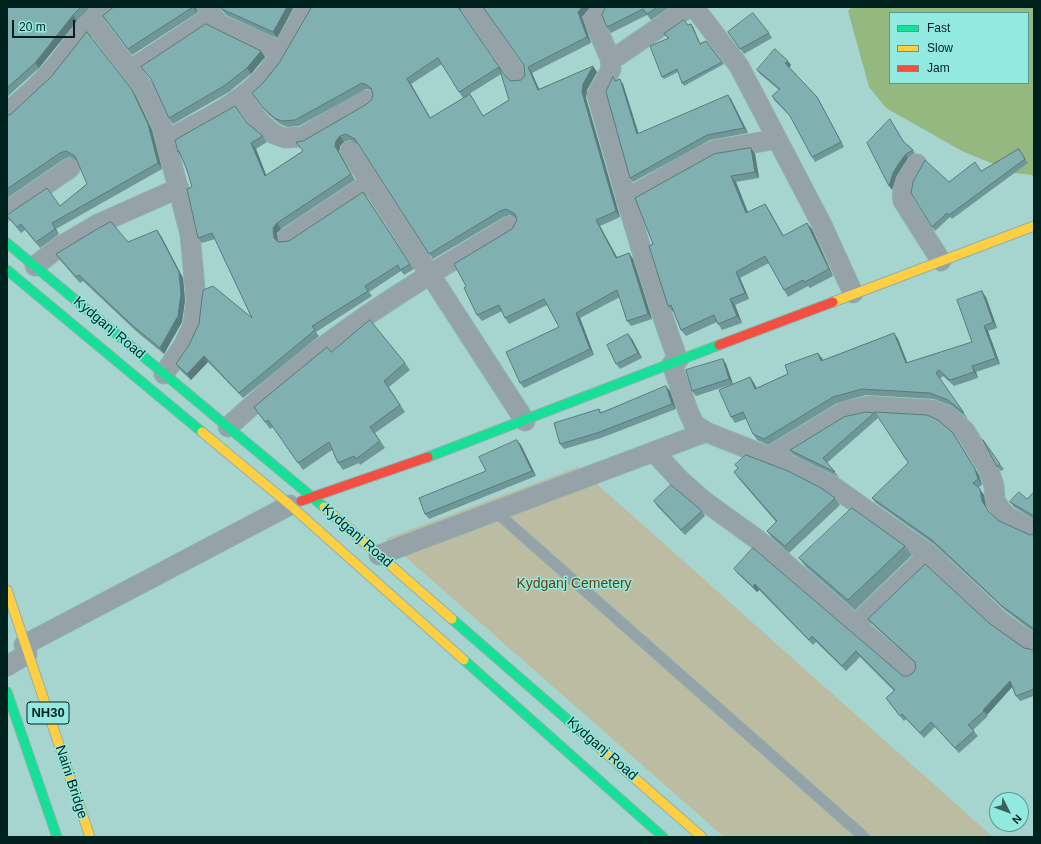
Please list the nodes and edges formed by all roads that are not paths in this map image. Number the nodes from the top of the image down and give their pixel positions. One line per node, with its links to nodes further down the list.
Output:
1 (109, 7): 8 (street)
2 (307, 7): 9 (street)
3 (471, 7): 12 (street)
4 (602, 7): 10 (street)
5 (689, 7): 10 (street)
6 (694, 7): 16 (street)
7 (209, 11): 9 (street); 11 (street)
8 (92, 20): 11 (street); 15 (street)
9 (280, 54): 13 (street)
10 (610, 58): 23 (street)
11 (130, 70): 17 (street)
12 (519, 76)
13 (241, 97): 14 (street); 17 (street)
14 (366, 100)
15 (7, 112)
16 (777, 139): 23 (street); 33 (street)
17 (167, 140): 22 (street)
18 (350, 151): 21 (street)
19 (917, 164): 29 (street)
20 (70, 168): 24 (street)
21 (370, 183): 27 (street); 32 (street)
22 (179, 188): 30 (street); 35 (street)
23 (626, 199): 34 (street)
24 (7, 210)
25 (510, 226): 32 (street)
26 (1034, 226): 29 (main road)
27 (287, 238)
28 (7, 243): 30 (main road, Kydganj Road)
29 (941, 261): 33 (main road)
30 (35, 266): 35 (main road, Kydganj Road)
31 (7, 270): 42 (main road, Kydganj Road)
32 (429, 274): 36 (street); 38 (street)
33 (853, 293): 34 (main road)
34 (675, 362): 36 (main road); 37 (street)
35 (164, 374): 38 (main road, Kydganj Road)
36 (525, 421): 41 (main road)
37 (696, 422): 39 (street); 40 (street)
38 (228, 427): 41 (main road, Kydganj Road)
39 (654, 452): 43 (street); 48 (street)
40 (768, 457): 44 (street); 45 (street)
41 (312, 497): 42 (main road); 46 (main road, Kydganj Road)
42 (290, 505): 50 (street); 56 (main road, Kydganj Road)
43 (495, 511): 46 (street); 58 (lane)
44 (1034, 530)
45 (929, 554): 48 (street); 49 (street)
46 (379, 555): 57 (main road, Kydganj Road)
47 (7, 590): 50 (main road, Naini Bridge / NH30)
48 (855, 625): 52 (street)
49 (1034, 645)
50 (26, 649): 51 (street); 55 (main road, Naini Bridge / NH30)
51 (7, 666)
52 (909, 671)
53 (7, 692): 54 (main road, NH30)
54 (57, 837)
55 (90, 837)
56 (663, 837)
57 (702, 837)
58 (864, 837)

